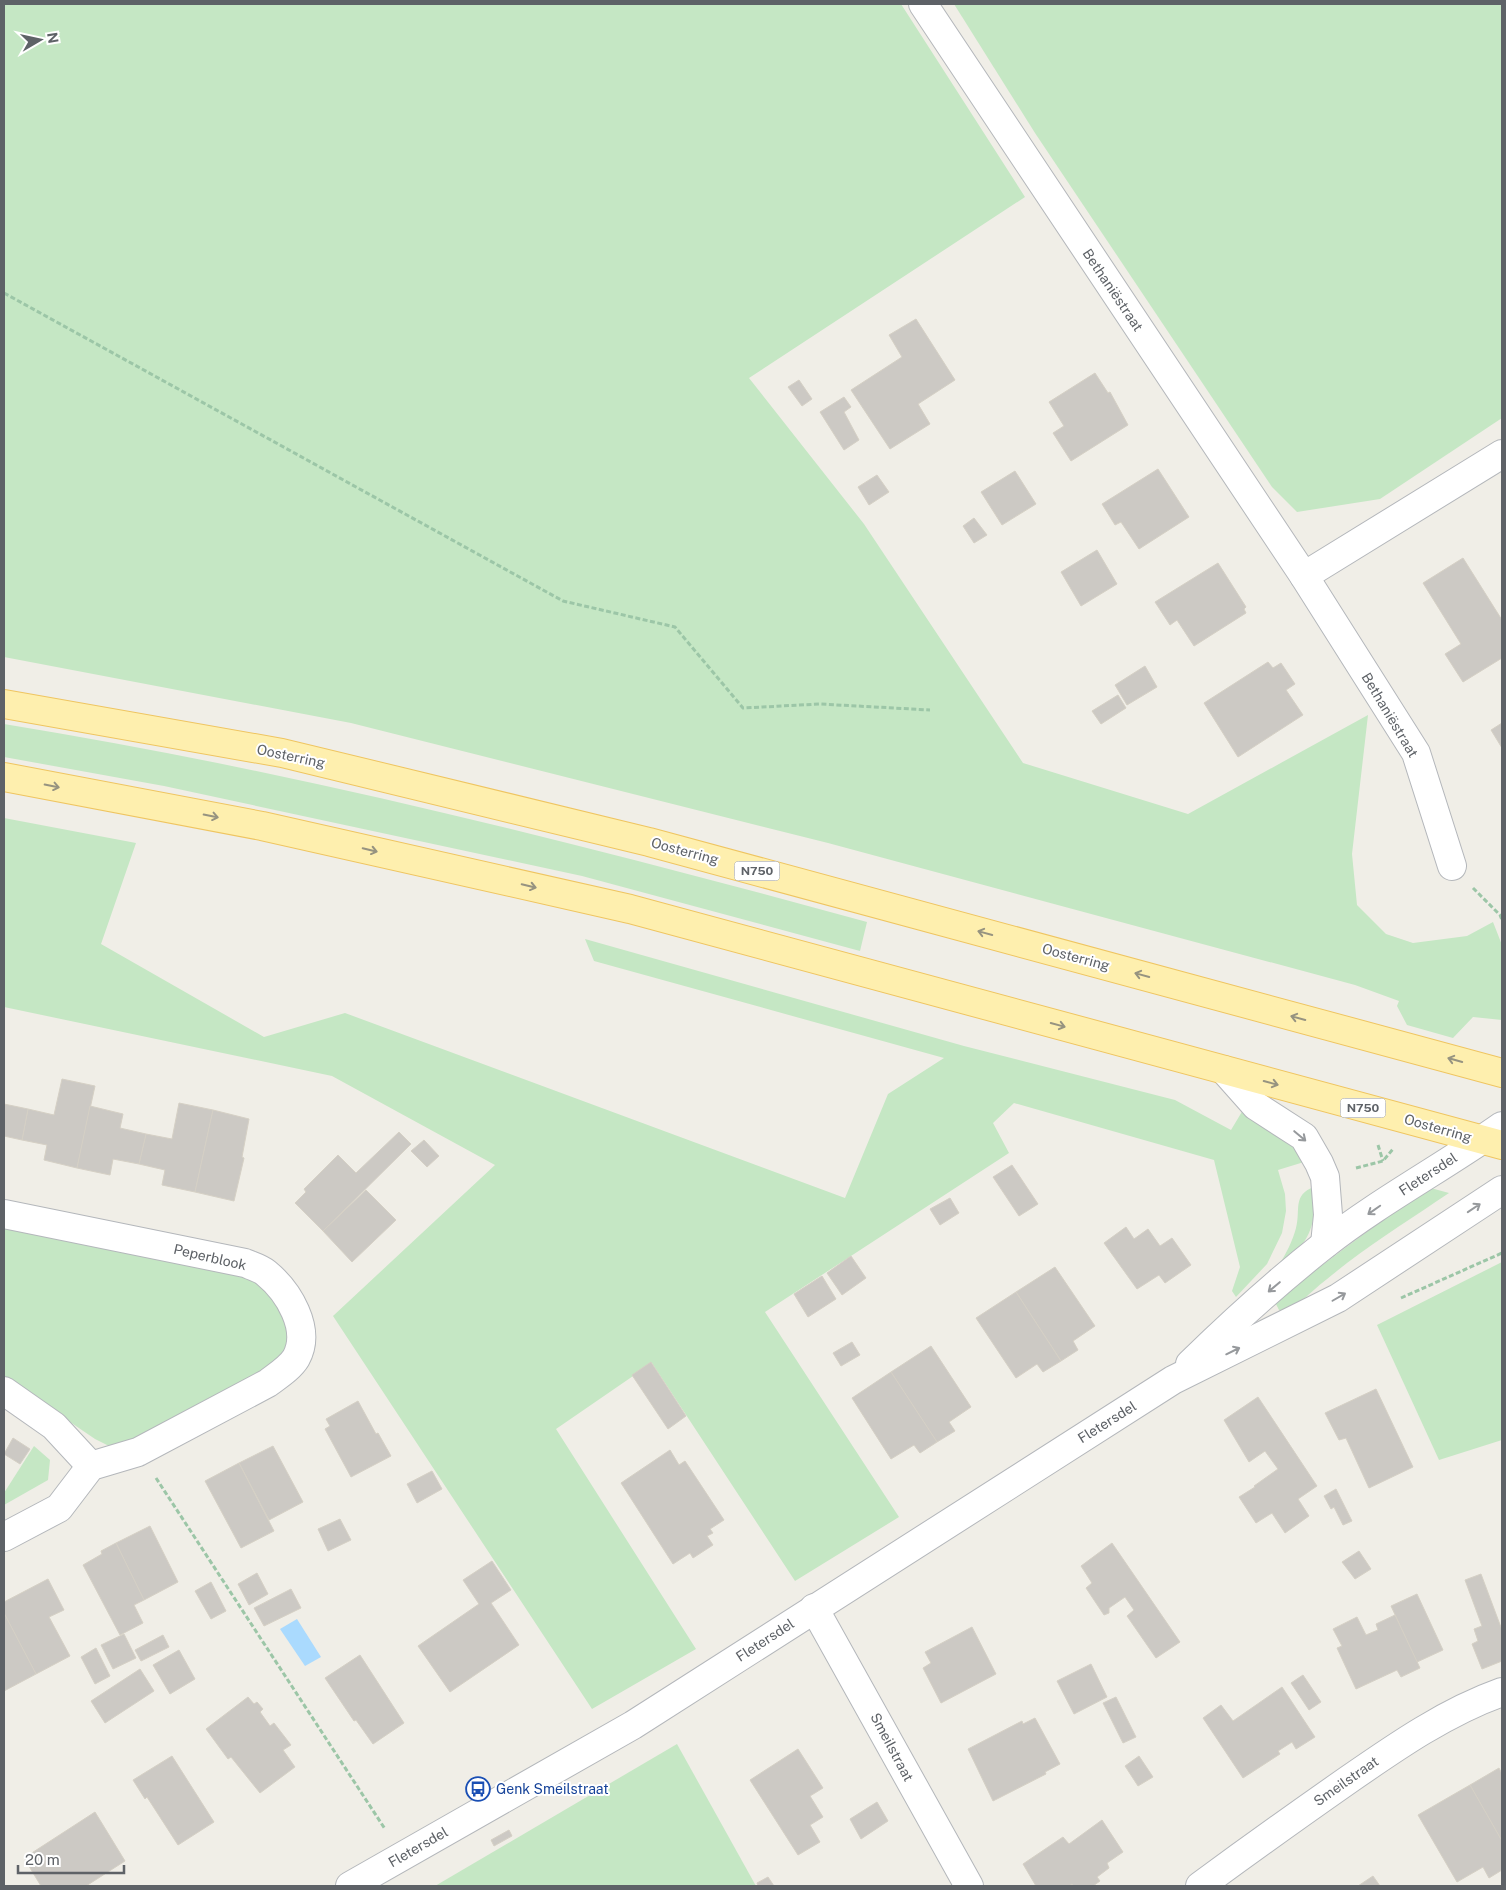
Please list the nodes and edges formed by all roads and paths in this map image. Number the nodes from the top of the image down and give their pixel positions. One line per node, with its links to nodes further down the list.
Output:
1 (923, 4): 4 (street, Bethaniëstraat)
2 (4, 293): 6 (path)
3 (1502, 454): 4 (street)
4 (1304, 576): 8 (street, Bethaniëstraat)
5 (4, 704): 11 (main road, Oosterring / N750, one-way to 5)
6 (930, 710)
7 (4, 777): 10 (main road, Oosterring / N750, one-way to 10)
8 (1452, 866): 9 (path)
9 (1502, 920)
10 (1224, 1070): 12 (main road, Oosterring / N750, one-way to 12); 17 (street, one-way to 17)
11 (1502, 1073)
12 (1495, 1137): 17 (street, Fletersdel, one-way to 17)
13 (1383, 1162): 14 (path)
14 (1355, 1168)
15 (1502, 1190): 18 (street, Fletersdel, one-way to 15)
16 (4, 1214): 20 (street, Peperblook)
17 (1325, 1244): 18 (street, Fletersdel, one-way to 18)
18 (1173, 1380): 23 (street, Fletersdel)
19 (4, 1391): 20 (street)
20 (91, 1466): 22 (street)
21 (154, 1476): 25 (path)
22 (4, 1537)
23 (814, 1608): 26 (street, Fletersdel); 27 (street, Smeilstraat)
24 (1502, 1692): 28 (street, Smeilstraat)
25 (386, 1831)
26 (350, 1886)
27 (969, 1886)
28 (1200, 1886)

